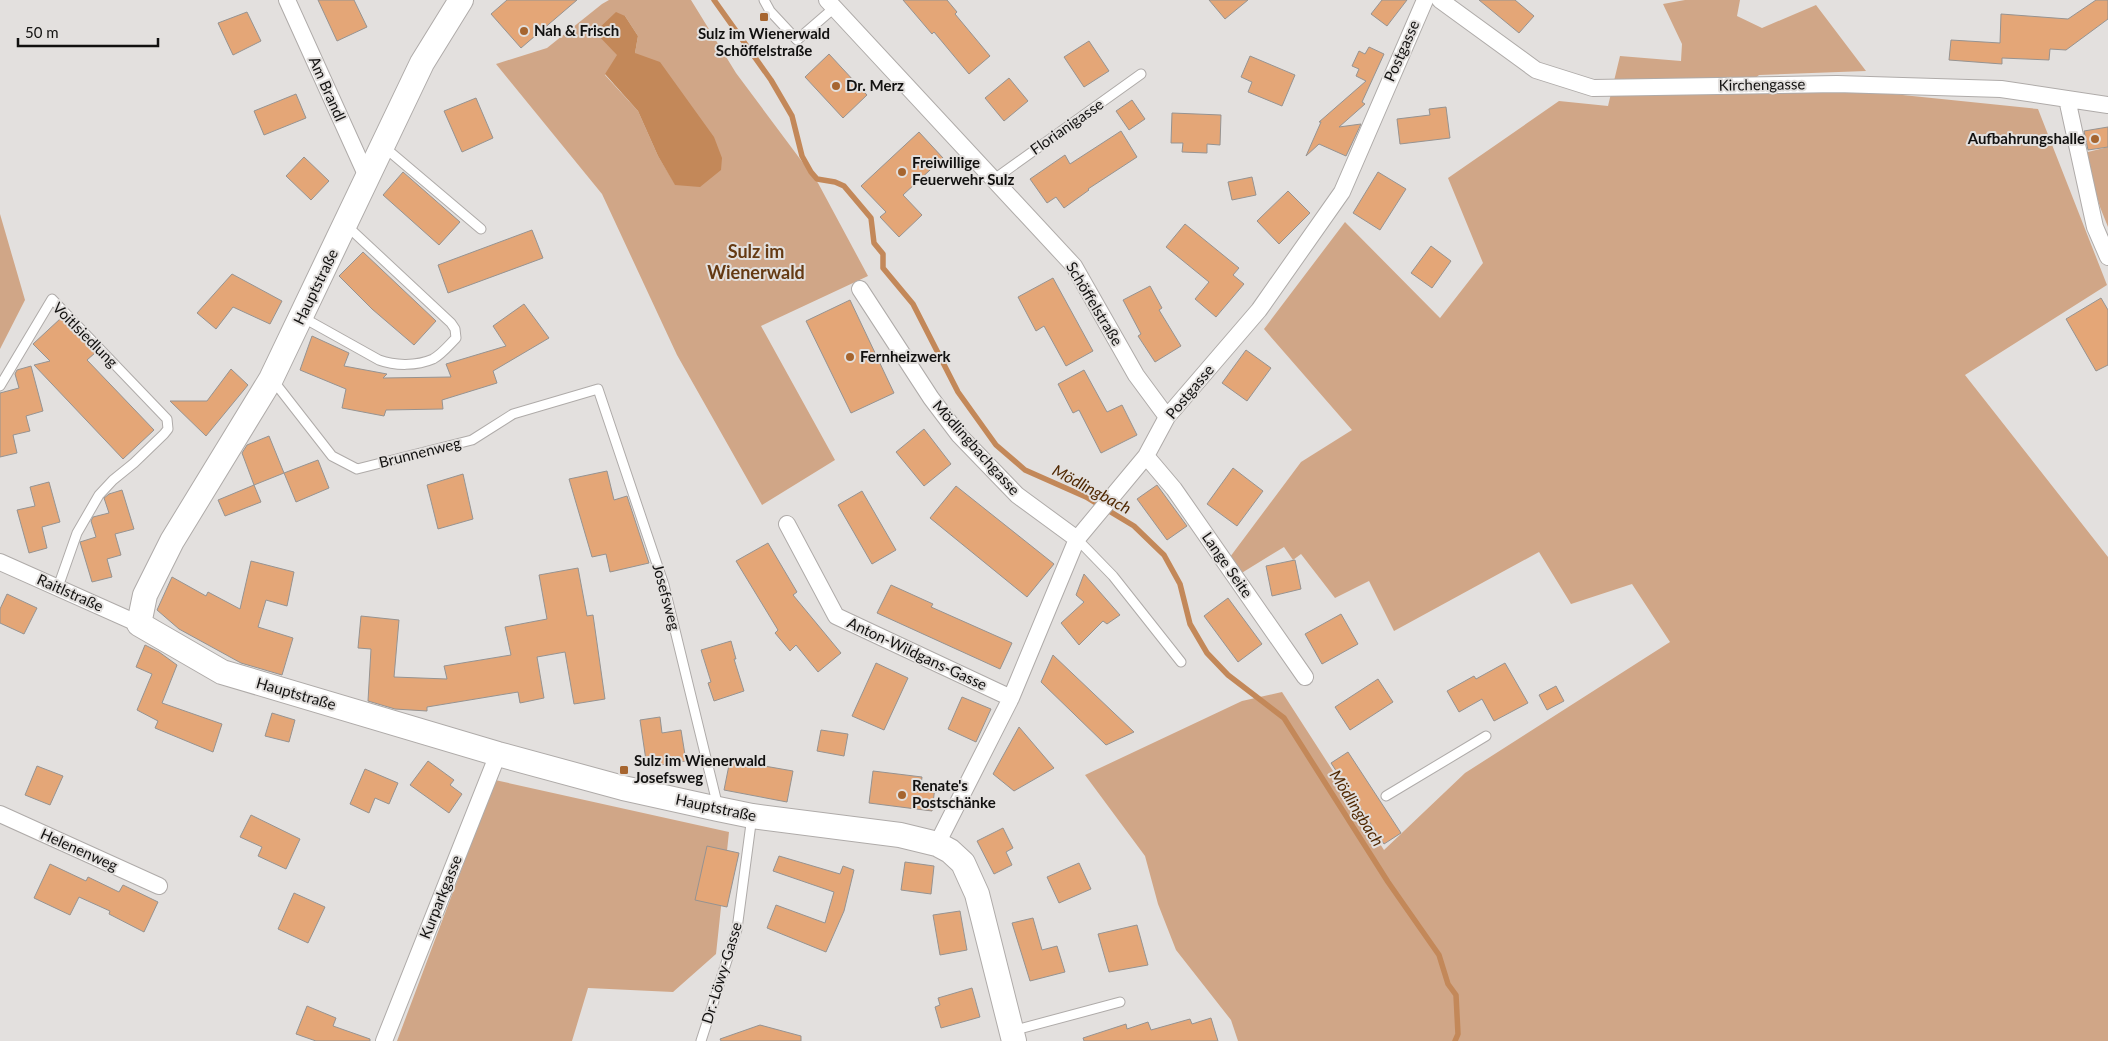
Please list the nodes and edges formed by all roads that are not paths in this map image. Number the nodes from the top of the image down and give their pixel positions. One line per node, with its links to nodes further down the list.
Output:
1 (287, 0): 11 (street, Am Brandl)
2 (461, 0): 10 (main road, Hauptstraße)
3 (764, 0): 6 (lane)
4 (1425, 0): 21 (street, Postgasse)
5 (1440, 0): 8 (street, Kirchengasse)
6 (830, 4): 12 (street, Schöffelstraße)
7 (1142, 74): 12 (lane, Florianigasse)
8 (2067, 100): 9 (street, Kirchengasse); 15 (street)
9 (2108, 105)
10 (383, 146): 11 (main road, Hauptstraße); 14 (lane)
11 (368, 179): 13 (main road, Hauptstraße)
12 (993, 180): 21 (street, Schöffelstraße)
13 (345, 225): 17 (main road, Hauptstraße); 17 (lane)
14 (481, 229)
15 (2108, 257)
16 (860, 289): 24 (street, Mödlingbachgasse)
17 (301, 317): 18 (main road, Hauptstraße)
18 (272, 379): 20 (lane, Brunnenweg); 27 (main road, Hauptstraße)
19 (0, 386): 26 (lane, Voitlsiedlung)
20 (598, 388): 34 (lane, Josefsweg)
21 (1167, 417): 22 (street, Postgasse)
22 (1146, 456): 24 (street, Postgasse); 29 (street, Lange Seite)
23 (787, 524): 30 (street, Anton-Wildgans-Gasse)
24 (1077, 539): 28 (lane); 30 (street, Postgasse)
25 (0, 562): 26 (street, Raitlstraße)
26 (58, 588): 27 (street, Raitlstraße)
27 (140, 624): 32 (main road, Hauptstraße)
28 (1181, 662)
29 (1305, 677)
30 (1011, 698): 37 (street, Postgasse)
31 (1486, 736): 33 (lane)
32 (498, 754): 34 (main road, Hauptstraße); 41 (street, Kurparkgasse)
33 (1386, 796)
34 (718, 810): 36 (main road, Hauptstraße)
35 (0, 814): 38 (street, Helenenweg)
36 (752, 816): 37 (main road, Hauptstraße); 42 (lane, Dr.-Löwy-Gasse)
37 (937, 844): 40 (main road, Hauptstraße)
38 (159, 886)
39 (1120, 1002): 40 (lane)
40 (1013, 1036)
41 (384, 1041)
42 (701, 1041)

